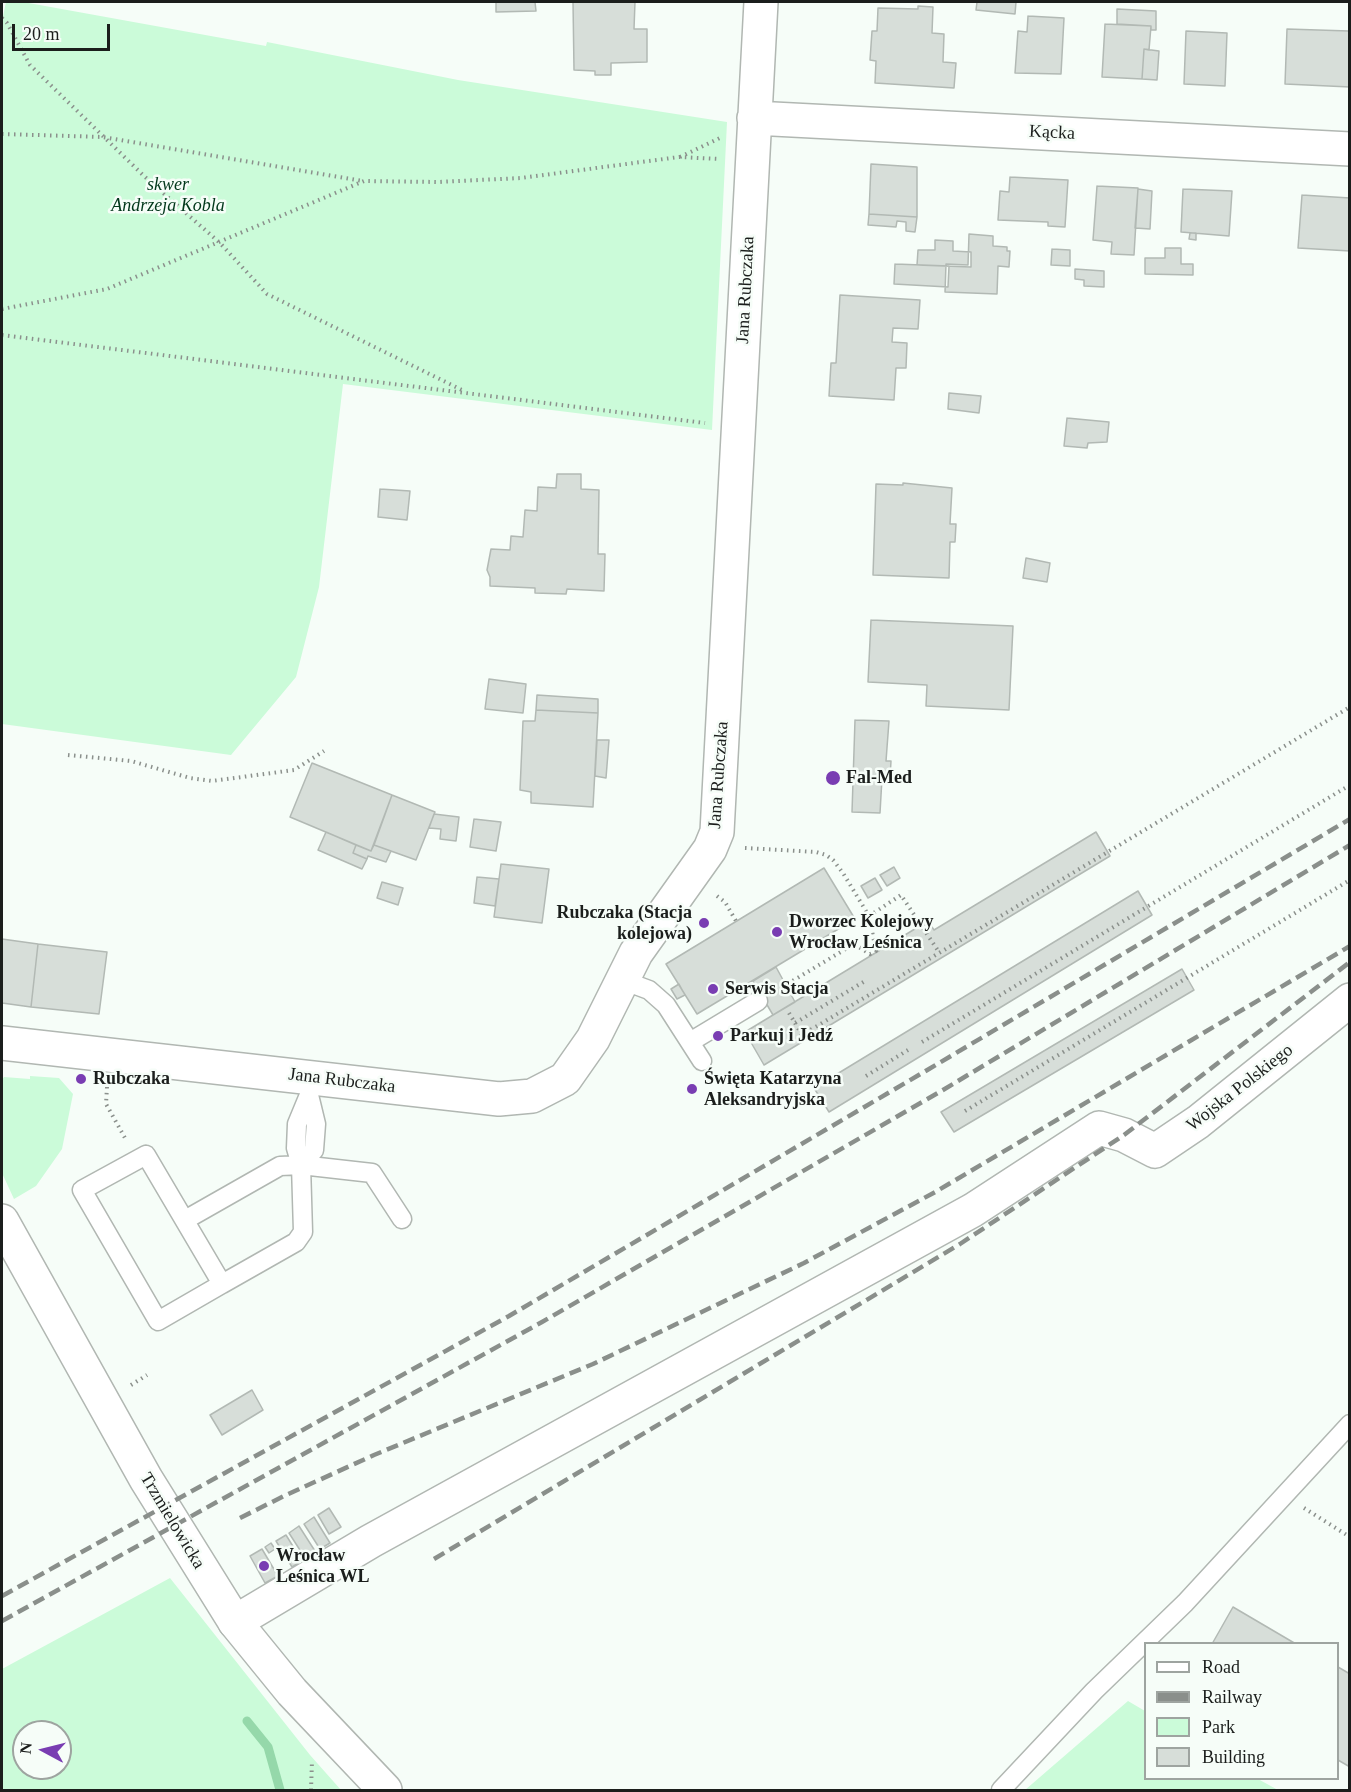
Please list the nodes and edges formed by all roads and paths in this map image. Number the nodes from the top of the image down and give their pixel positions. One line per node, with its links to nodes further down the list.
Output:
1 (761, 2): 3 (street, Jana Rubczaka)
2 (2, 18): 5 (path)
3 (743, 125): 6 (street, Kącka); 7 (path); 25 (street, Jana Rubczaka)
4 (2, 134): 5 (path)
5 (104, 137): 9 (path); 10 (path)
6 (1350, 149)
7 (679, 157): 8 (path); 9 (path)
8 (720, 159)
9 (364, 181): 10 (path)
10 (220, 243): 11 (path); 13 (path)
11 (2, 309)
12 (2, 335): 13 (path)
13 (467, 393): 14 (path)
14 (706, 423)
15 (1350, 706): 24 (path)
16 (324, 751): 17 (path)
17 (68, 755)
18 (1350, 784): 32 (path)
19 (742, 848): 22 (path)
20 (1350, 880): 39 (path)
21 (730, 910): 23 (path)
22 (869, 916): 24 (path); 28 (path)
23 (736, 921)
24 (939, 952): 30 (path)
25 (622, 980): 31 (lane); 38 (street, Jana Rubczaka)
26 (865, 981): 30 (path)
27 (1350, 1000): 49 (street, Wojska Polskiego)
28 (758, 1001): 31 (lane)
29 (789, 1013): 30 (path)
30 (795, 1023)
31 (690, 1042): 35 (lane)
32 (922, 1042)
33 (2, 1043): 38 (street, Jana Rubczaka)
34 (908, 1050): 36 (path)
35 (702, 1061)
36 (866, 1076)
37 (108, 1077): 40 (path)
38 (310, 1086): 41 (lane)
39 (964, 1112)
40 (138, 1159): 43 (lane); 45 (lane)
41 (301, 1165): 42 (lane); 43 (lane); 45 (lane)
42 (402, 1219)
43 (185, 1220): 45 (lane)
44 (2, 1221): 49 (street, Trzmielowicka)
45 (222, 1284)
46 (1350, 1424): 47 (lane)
47 (1283, 1496): 48 (path); 50 (lane)
48 (1350, 1537)
49 (235, 1622): 52 (street, Trzmielowicka)
50 (1145, 1642)
51 (1144, 1643): 53 (lane)
52 (385, 1791)
53 (1001, 1791)

